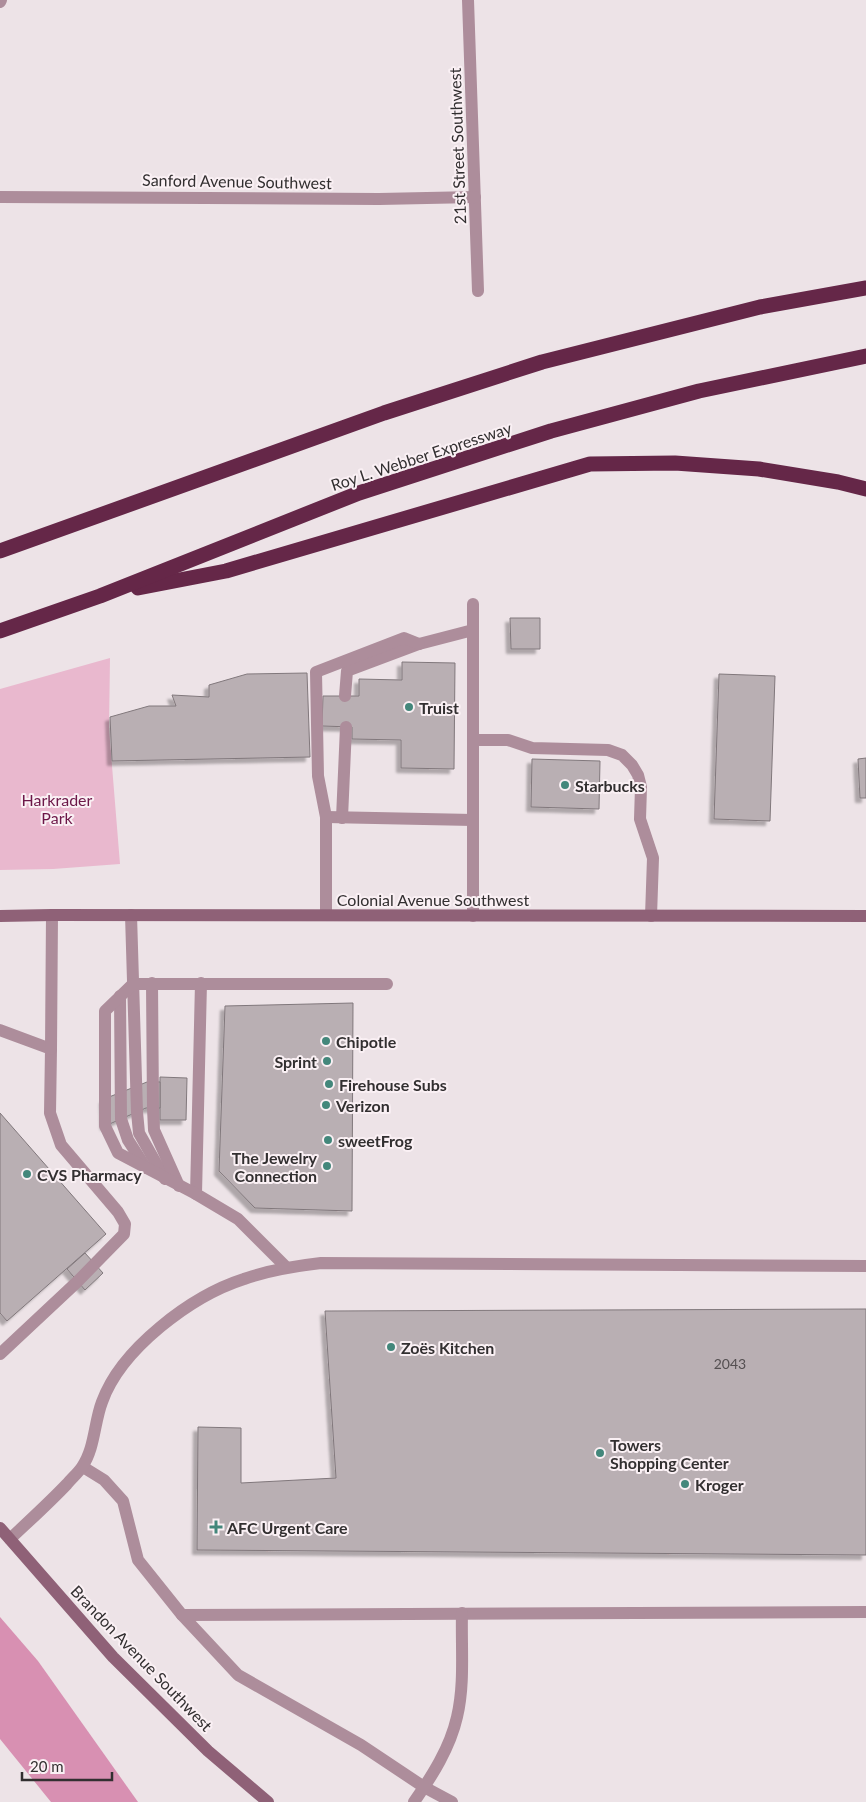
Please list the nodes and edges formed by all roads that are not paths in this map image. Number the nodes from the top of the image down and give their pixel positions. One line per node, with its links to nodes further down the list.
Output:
1 (468, 0): 3 (street, 21st Street Southwest)
2 (0, 197): 3 (street, Sanford Avenue Southwest)
3 (474, 197): 5 (street, 21st Street Southwest)
4 (866, 288): 8 (highway)
5 (478, 291)
6 (866, 356): 9 (highway, Roy L. Webber Expressway)
7 (866, 489): 9 (highway)
8 (0, 551)
9 (100, 596): 12 (highway, Roy L. Webber Expressway)
10 (473, 604): 11 (street)
11 (472, 630): 13 (street); 16 (street)
12 (0, 631)
13 (418, 644): 14 (street); 17 (street)
14 (345, 696)
15 (346, 727): 18 (street)
16 (473, 740): 19 (street); 25 (street)
17 (326, 817): 18 (street); 22 (street)
18 (342, 818): 19 (street)
19 (473, 820): 24 (street)
20 (52, 914): 21 (main road, Colonial Avenue Southwest); 23 (main road, Colonial Avenue Southwest); 33 (street)
21 (131, 915): 22 (main road, Colonial Avenue Southwest); 29 (street)
22 (326, 915): 24 (main road, Colonial Avenue Southwest)
23 (0, 916)
24 (473, 916): 25 (main road, Colonial Avenue Southwest)
25 (651, 916): 26 (main road, Colonial Avenue Southwest)
26 (866, 916)
27 (152, 983): 28 (street); 29 (street); 36 (street)
28 (201, 983): 30 (street); 37 (street)
29 (133, 984): 31 (street); 35 (street)
30 (387, 984)
31 (120, 996): 34 (street); 34 (street)
32 (0, 1030): 33 (street)
33 (51, 1049): 40 (street)
34 (146, 1168): 35 (street)
35 (165, 1178): 36 (street)
36 (179, 1186): 37 (street)
37 (196, 1194): 39 (street)
38 (866, 1266): 39 (street)
39 (286, 1267): 41 (street)
40 (0, 1354)
41 (83, 1466): 43 (street); 46 (street)
42 (0, 1528): 43 (main road, Brandon Avenue Southwest)
43 (10, 1539): 48 (main road, Brandon Avenue Southwest)
44 (866, 1612): 45 (street)
45 (462, 1613): 46 (street); 47 (street)
46 (182, 1615): 47 (street)
47 (424, 1787): 49 (street); 50 (street)
48 (268, 1802)
49 (414, 1802)
50 (452, 1802)

